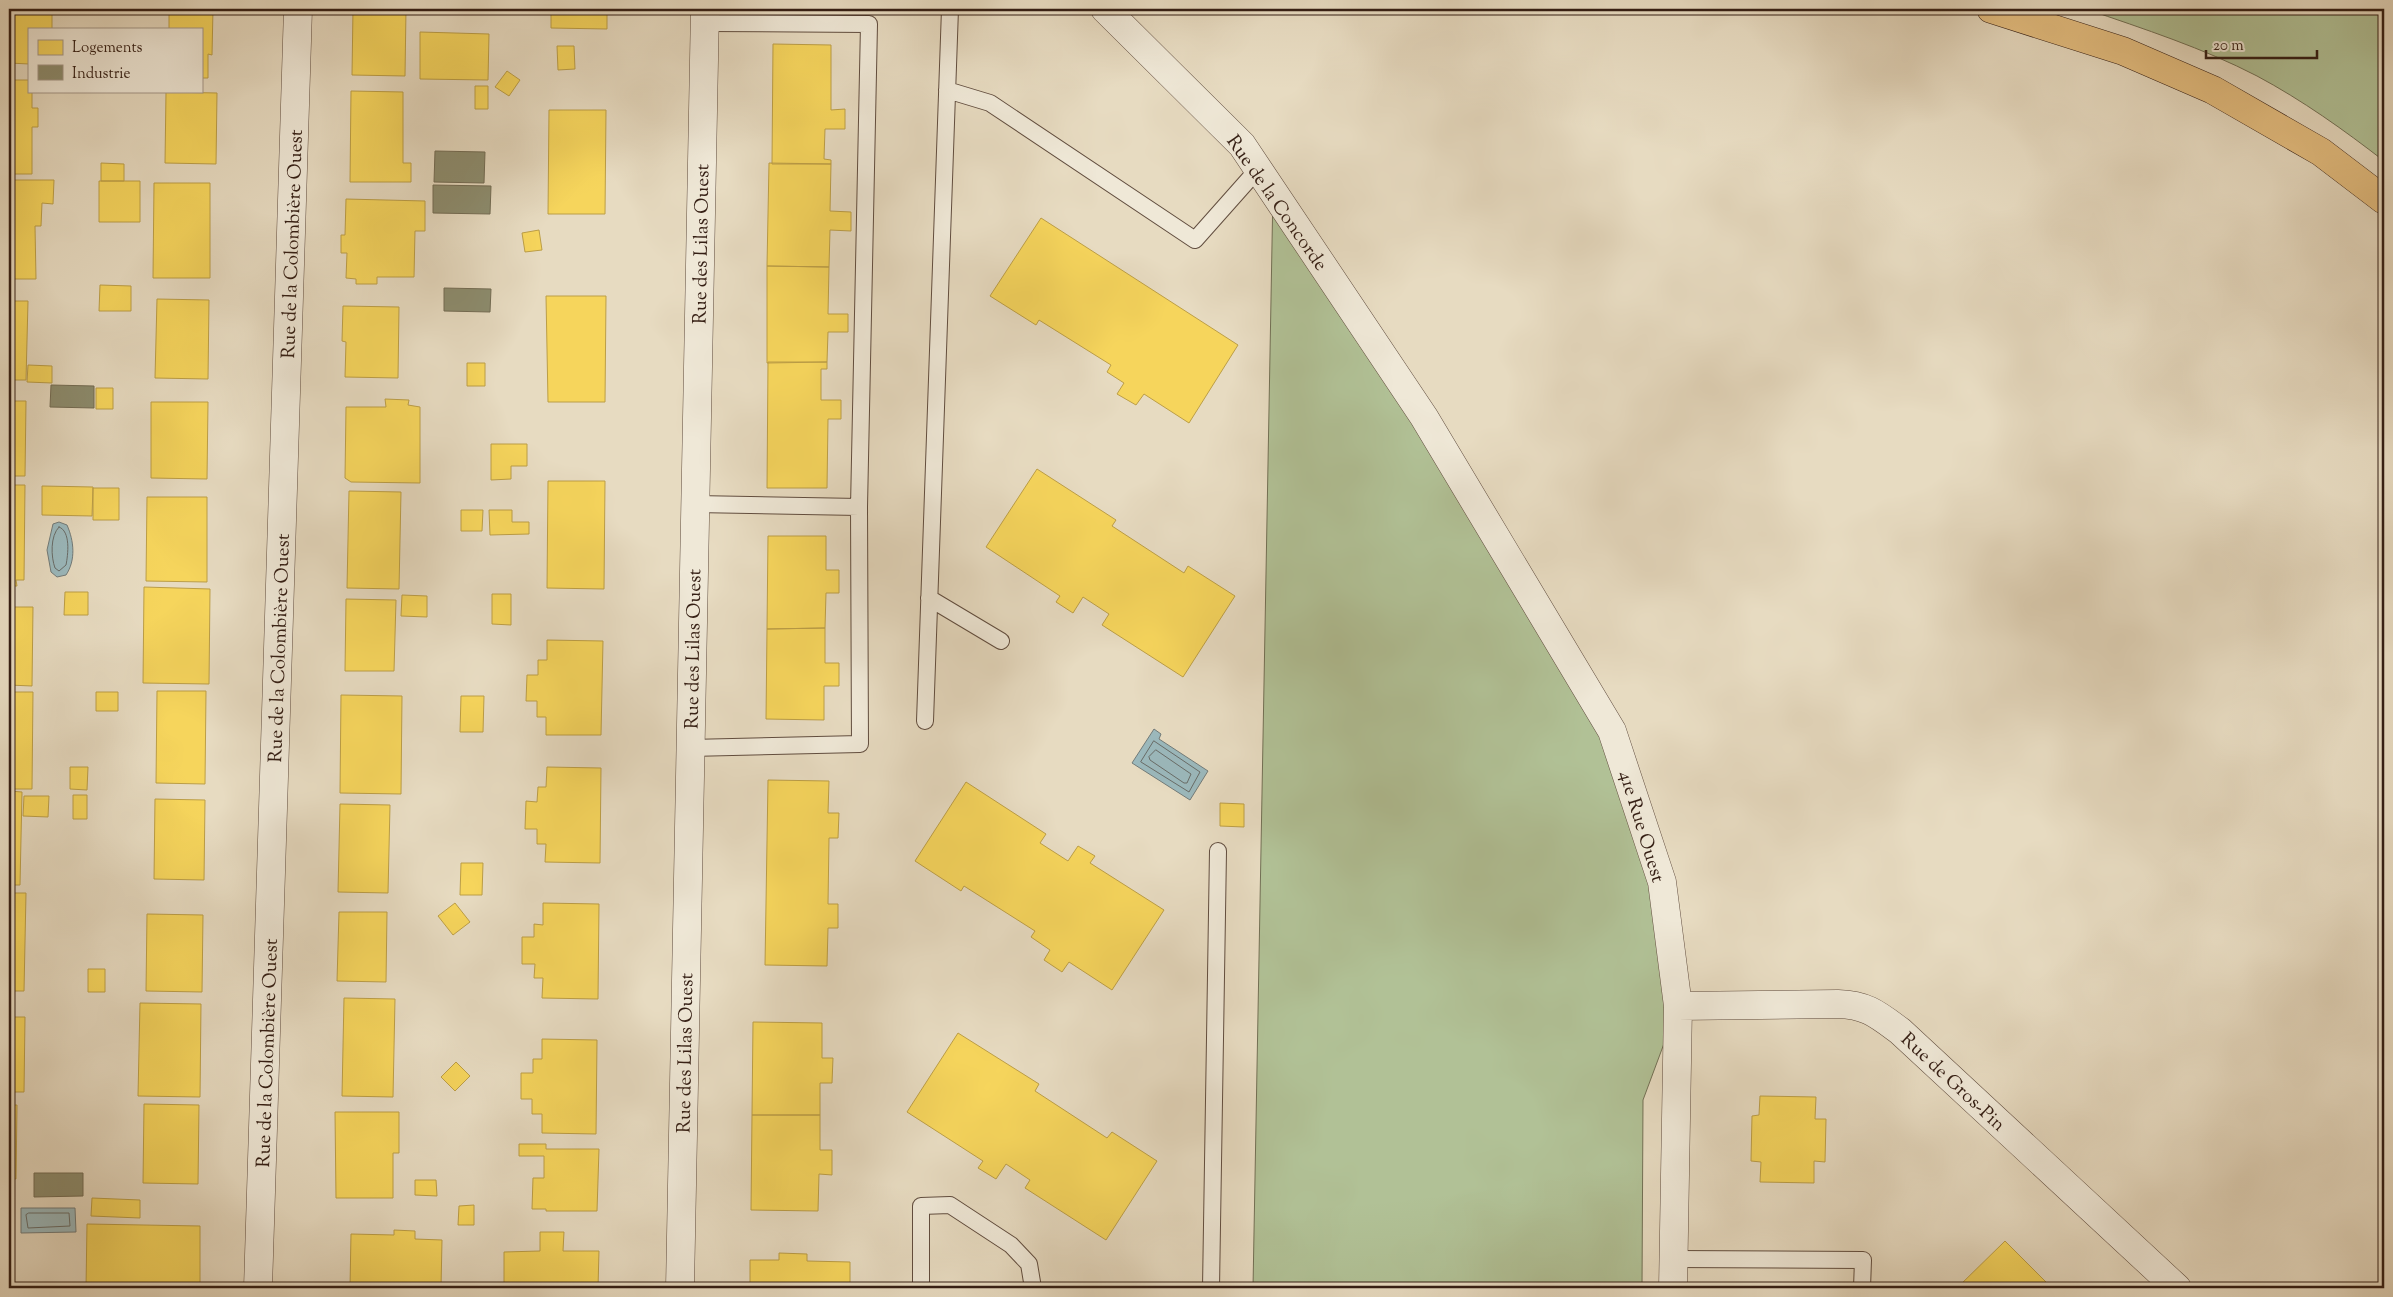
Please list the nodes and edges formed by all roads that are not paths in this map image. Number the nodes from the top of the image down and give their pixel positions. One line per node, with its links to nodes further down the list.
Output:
1 (298, 9): 19 (street, Rue de la Colombière Ouest)
2 (950, 9): 6 (lane)
3 (1105, 9): 7 (street, Rue de la Concorde)
4 (1991, 9): 8 (highway)
5 (704, 16): 10 (street, Rue des Lilas Ouest); 11 (lane)
6 (947, 90): 7 (lane); 12 (lane)
7 (1258, 169): 9 (street, Rue de la Concorde)
8 (2384, 200)
9 (1424, 417): 17 (street, 41e Rue Ouest)
10 (695, 504): 11 (lane); 15 (street, Rue des Lilas Ouest)
11 (859, 506): 15 (lane)
12 (929, 598): 13 (lane); 14 (lane)
13 (1001, 641)
14 (925, 721)
15 (690, 748): 20 (street, Rue des Lilas Ouest)
16 (1218, 851): 23 (lane)
17 (1678, 1006): 18 (street, 41e Rue Ouest); 26 (street, Rue de Gros-Pin)
18 (1673, 1258): 24 (street, 41e Rue Ouest); 25 (lane)
19 (258, 1288)
20 (680, 1288)
21 (920, 1288): 22 (lane)
22 (1033, 1288)
23 (1211, 1288)
24 (1673, 1288)
25 (1862, 1288)
26 (2176, 1288)

